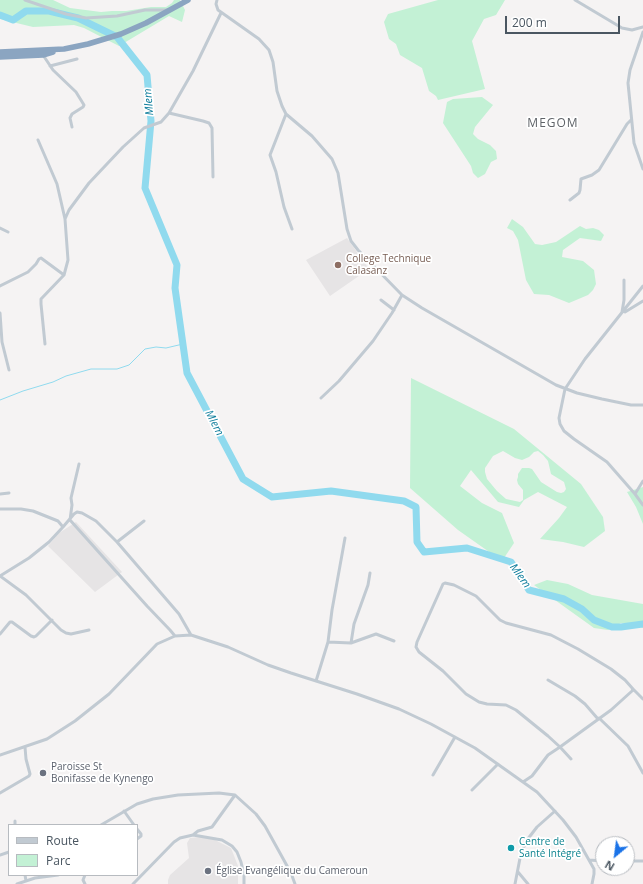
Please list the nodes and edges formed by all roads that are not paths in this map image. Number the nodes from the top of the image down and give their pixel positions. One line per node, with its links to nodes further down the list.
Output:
1 (25, 0): 5 (street)
2 (188, 0): 5 (highway)
3 (217, 0): 6 (street)
4 (575, 0): 7 (street)
5 (170, 10): 10 (highway)
6 (221, 13): 14 (street); 15 (street)
7 (643, 26)
8 (643, 32): 16 (street)
9 (0, 52): 10 (highway)
10 (43, 53): 11 (highway); 13 (street)
11 (0, 57)
12 (76, 60): 13 (street)
13 (50, 66): 17 (street)
14 (170, 114): 20 (street); 22 (street)
15 (286, 114): 24 (street); 30 (street)
16 (631, 120): 19 (street); 21 (street)
17 (72, 127)
18 (38, 140): 22 (street)
19 (643, 169)
20 (214, 176)
21 (570, 200)
22 (65, 219): 26 (street)
23 (0, 228): 25 (street)
24 (292, 229)
25 (8, 232)
26 (64, 275): 28 (street); 36 (street)
27 (624, 280): 35 (street)
28 (0, 286)
29 (643, 286): 35 (street)
30 (402, 295): 33 (street); 39 (street)
31 (381, 300): 33 (street)
32 (643, 301): 35 (street)
33 (394, 310): 40 (street)
34 (0, 313): 37 (street)
35 (621, 314): 39 (street)
36 (45, 344)
37 (2, 351): 38 (street)
38 (9, 370)
39 (565, 389): 41 (street); 46 (street)
40 (321, 398)
41 (643, 405)
42 (79, 464): 49 (street)
43 (643, 481): 46 (street)
44 (9, 493): 45 (street)
45 (0, 494)
46 (635, 494): 47 (street)
47 (643, 505)
48 (0, 509): 51 (street)
49 (70, 520): 51 (street); 53 (street); 60 (street)
50 (144, 521): 53 (street)
51 (64, 527): 55 (street)
52 (345, 538): 62 (street)
53 (117, 542): 59 (street)
54 (370, 573): 63 (street)
55 (0, 576): 56 (street)
56 (52, 620): 57 (street); 58 (street)
57 (89, 630)
58 (0, 634)
59 (191, 635): 60 (street); 65 (street)
60 (175, 636): 70 (street)
61 (394, 641): 63 (street)
62 (328, 642): 63 (street); 65 (street)
63 (351, 643)
64 (548, 680): 68 (street)
65 (316, 681): 69 (street)
66 (632, 689): 67 (street); 68 (street); 71 (street)
67 (643, 699)
68 (598, 719): 71 (street); 75 (street)
69 (455, 737): 74 (street); 76 (street)
70 (25, 747): 72 (street); 79 (street)
71 (560, 747): 73 (street); 77 (street)
72 (0, 755)
73 (571, 759)
74 (498, 764): 77 (street); 78 (street)
75 (643, 773)
76 (433, 775)
77 (523, 782): 82 (street)
78 (472, 790)
79 (0, 793)
80 (235, 794): 81 (street); 85 (street); 95 (street)
81 (124, 811): 83 (street); 84 (street)
82 (555, 812): 86 (street); 88 (street)
83 (103, 824)
84 (133, 824)
85 (193, 835): 93 (street); 94 (street)
86 (589, 860): 87 (street); 98 (street)
87 (595, 862)
88 (518, 872): 96 (street); 97 (street)
89 (25, 876): 91 (street)
90 (50, 876): 91 (street)
91 (26, 881): 92 (street)
92 (17, 884)
93 (132, 884)
94 (244, 884)
95 (295, 884)
96 (515, 884)
97 (528, 884)
98 (592, 884)

